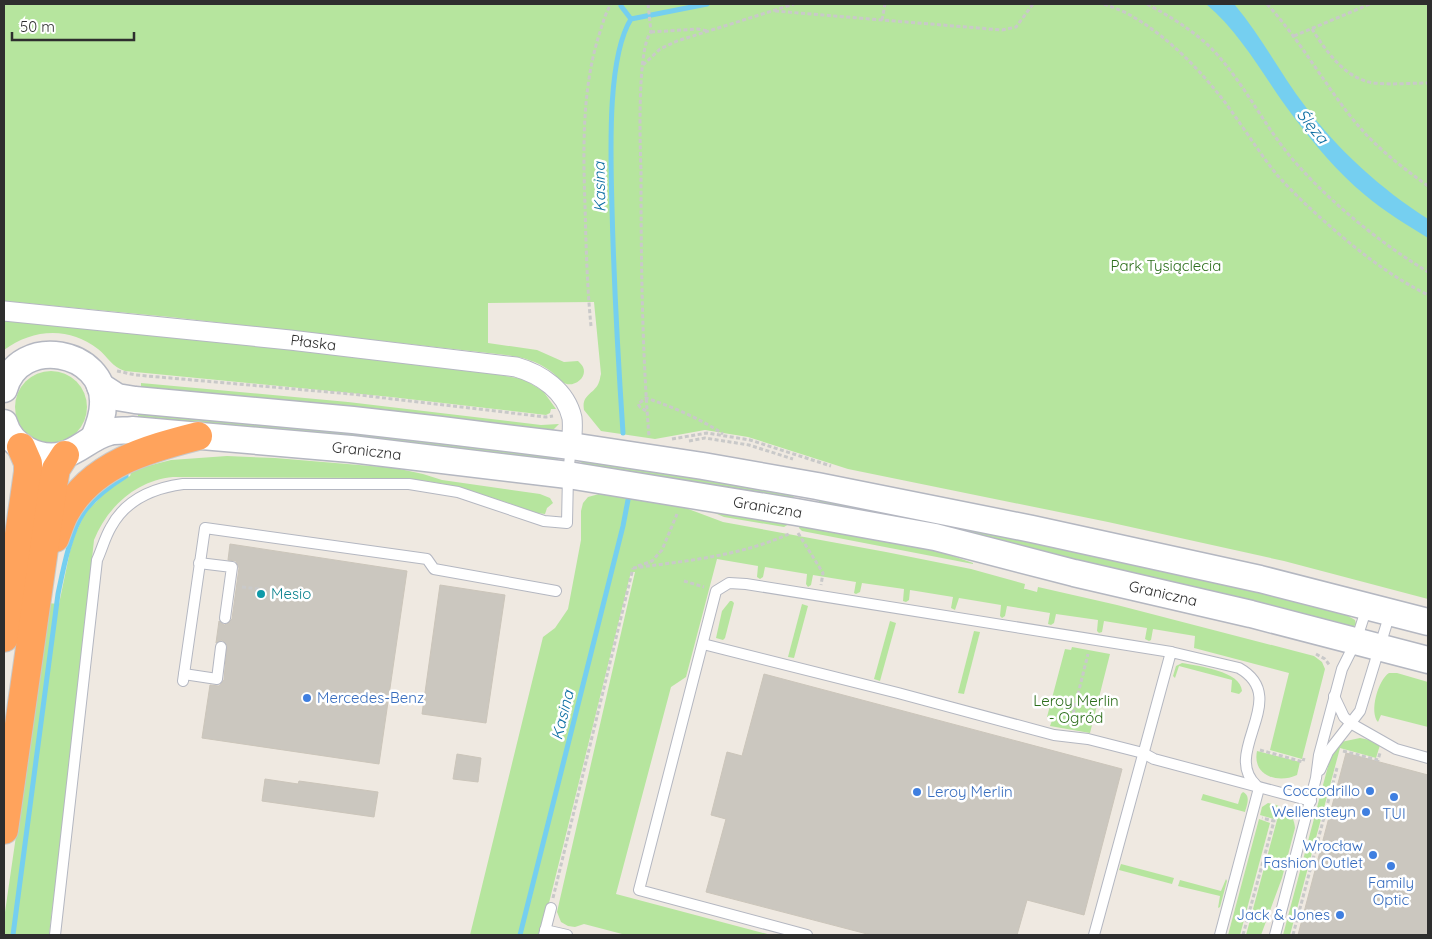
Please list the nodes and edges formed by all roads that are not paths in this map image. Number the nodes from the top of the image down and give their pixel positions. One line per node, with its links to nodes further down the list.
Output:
1 (4, 311): 7 (street, Płaska)
2 (7, 379): 3 (main road)
3 (100, 386): 6 (main road); 7 (main road, Graniczna)
4 (8, 431): 8 (main road); 12 (highway)
5 (198, 436): 6 (main road, Graniczna); 9 (main road, Graniczna); 13 (highway)
6 (94, 438): 8 (main road, Graniczna)
7 (571, 446): 9 (lane); 15 (main road, Graniczna)
8 (65, 455): 13 (highway)
9 (568, 475): 20 (main road, Graniczna); 34 (lane)
10 (4, 517): 12 (highway)
11 (200, 563): 14 (lane); 16 (lane); 21 (lane)
12 (14, 570): 18 (highway)
13 (40, 574): 31 (highway)
14 (556, 591)
15 (1378, 610): 17 (main road, Graniczna); 20 (lane); 20 (lane)
16 (225, 618)
17 (1428, 622)
18 (4, 638)
19 (703, 644): 22 (lane); 26 (lane); 36 (lane)
20 (1368, 644): 23 (main road, Graniczna); 24 (lane); 25 (lane)
21 (221, 647)
22 (1171, 652): 26 (lane); 29 (lane)
23 (1428, 660)
24 (1334, 696): 25 (lane); 28 (lane)
25 (1352, 724): 27 (lane); 28 (lane)
26 (1143, 753): 29 (lane); 37 (lane)
27 (1428, 758)
28 (1316, 778): 30 (lane)
29 (1258, 786): 30 (lane); 38 (lane)
30 (1311, 801): 39 (lane)
31 (4, 830)
32 (551, 908): 33 (lane)
33 (545, 932): 35 (lane)
34 (55, 935)
35 (567, 935)
36 (807, 935)
37 (1094, 935)
38 (1220, 935)
39 (1275, 935)

